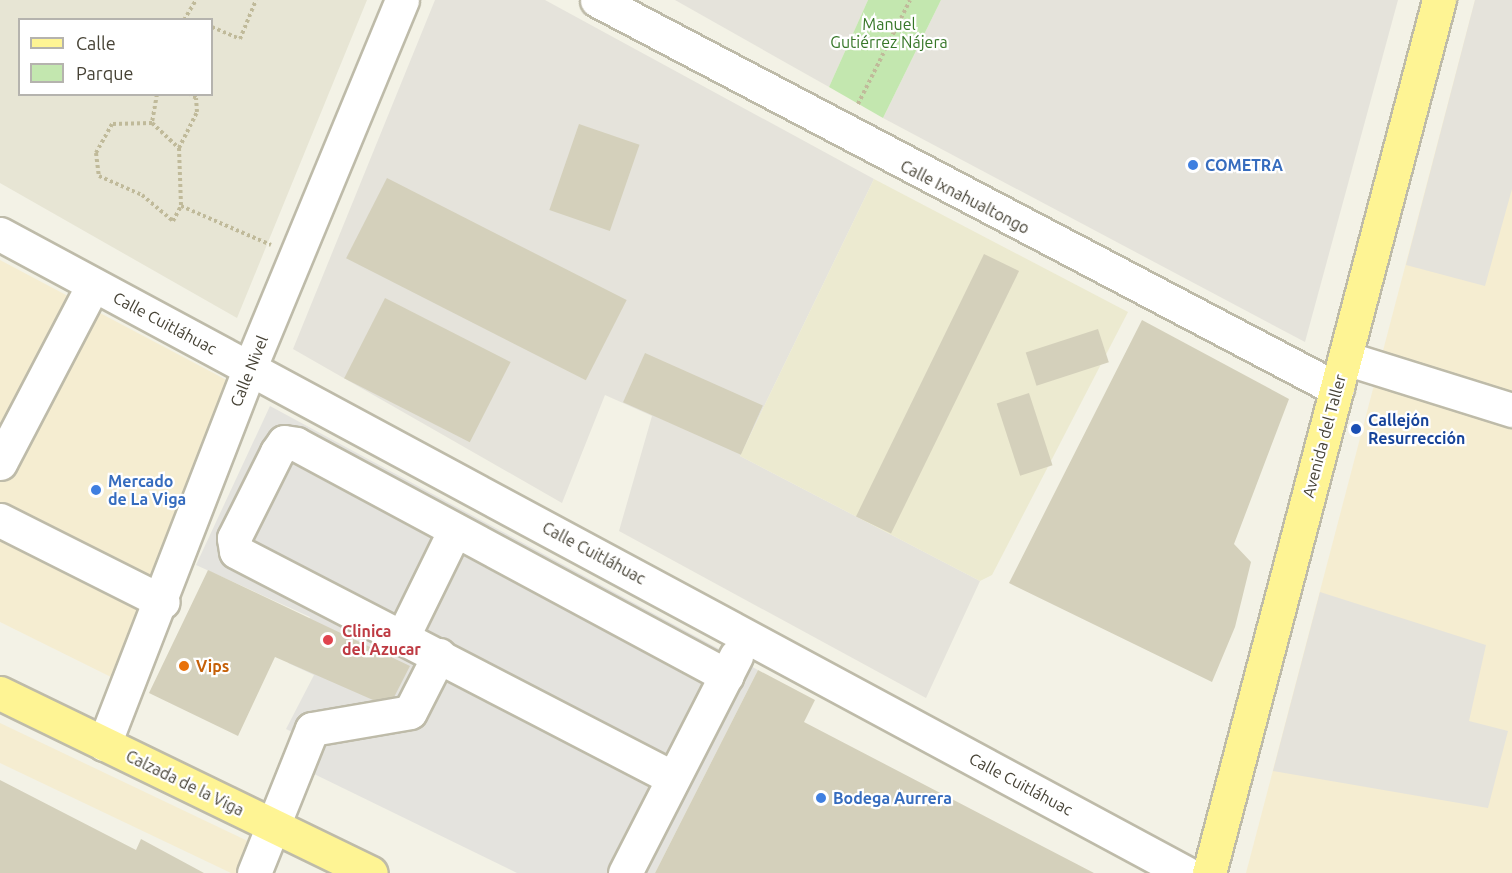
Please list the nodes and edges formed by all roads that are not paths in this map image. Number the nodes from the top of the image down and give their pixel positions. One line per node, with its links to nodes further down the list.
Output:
1 (402, 0): 7 (street, Calle Nivel)
2 (597, 0): 8 (street, Calle Ixnahualtongo)
3 (1439, 0): 6 (main road, Avenida del Taller)
4 (0, 234): 5 (street, Calle Cuitláhuac)
5 (93, 285): 7 (street, Calle Cuitláhuac); 10 (street)
6 (1345, 358): 8 (main road, Avenida del Taller); 9 (street)
7 (250, 367): 13 (street, Calle Nivel); 15 (street, Calle Cuitláhuac)
8 (1337, 389): 26 (main road, Avenida del Taller)
9 (1512, 410)
10 (0, 463)
11 (0, 520): 13 (street)
12 (455, 530): 14 (street); 14 (street); 17 (street)
13 (163, 602): 19 (street, Calle Nivel)
14 (403, 636): 16 (street)
15 (747, 636): 17 (street); 25 (street, Calle Cuitláhuac)
16 (439, 655): 20 (street); 21 (street)
17 (726, 676): 20 (street)
18 (0, 693): 19 (main road, Calzada de la Viga)
19 (104, 744): 21 (main road, Calzada de la Viga)
20 (673, 778): 24 (street)
21 (273, 826): 22 (street); 23 (main road, Calzada de la Viga)
22 (254, 873)
23 (371, 873)
24 (625, 873)
25 (1186, 873)
26 (1209, 873)

